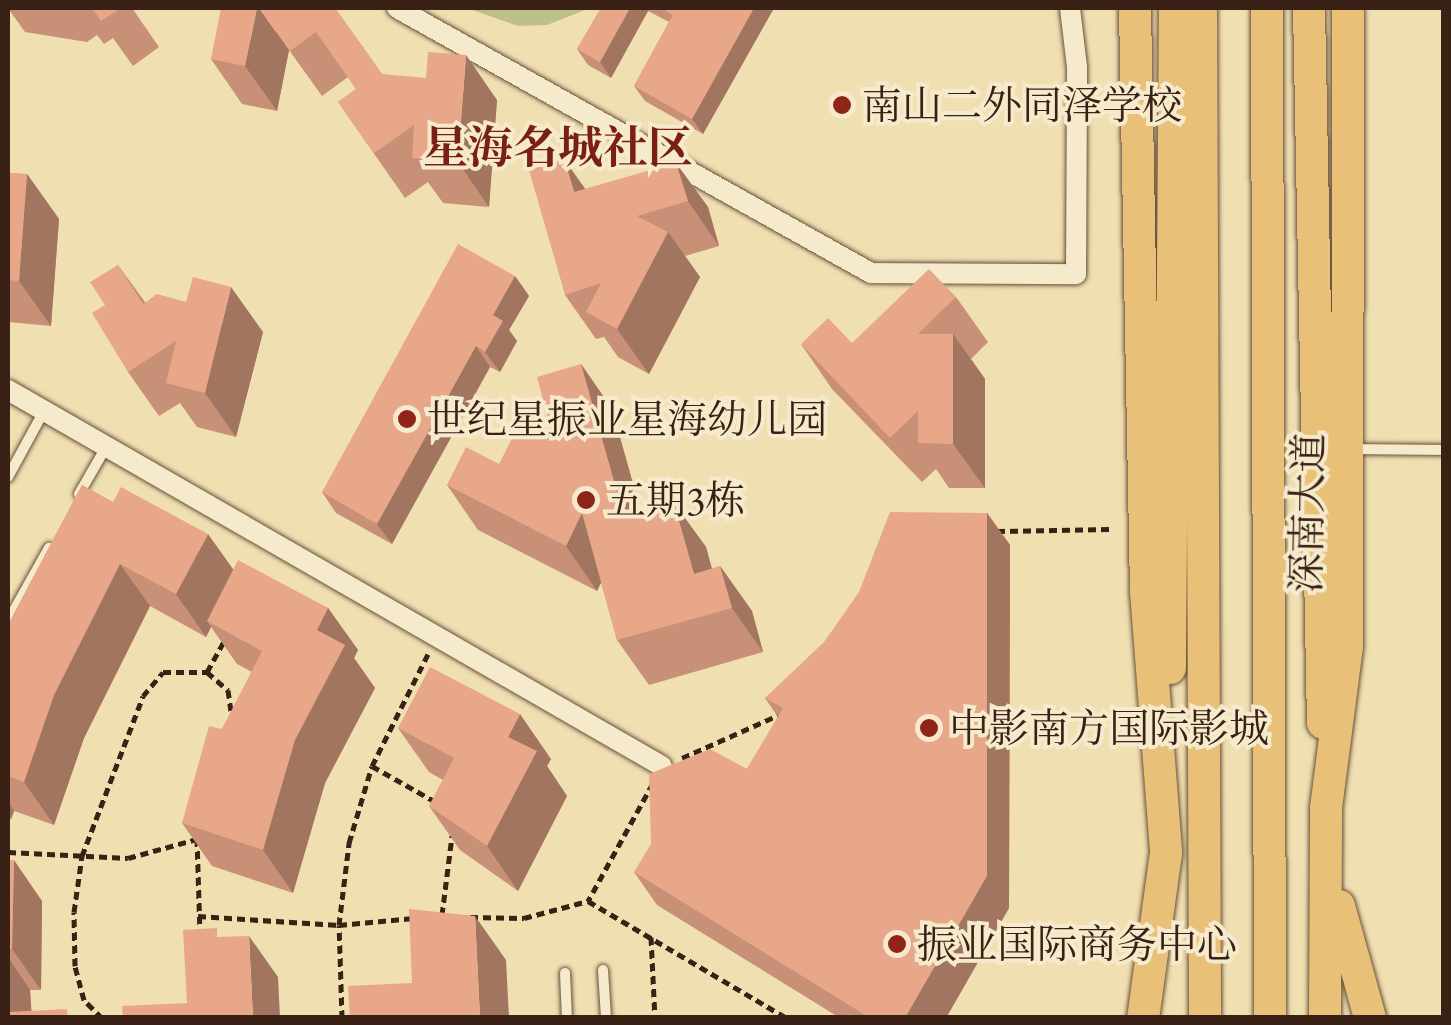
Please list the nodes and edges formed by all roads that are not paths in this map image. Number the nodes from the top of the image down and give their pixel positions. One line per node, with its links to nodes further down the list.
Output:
1 (397, 8): 2 (street)
2 (1070, 8)
3 (1135, 8): 20 (main road)
4 (1175, 8): 20 (main road)
5 (1201, 8): 27 (main road)
6 (1266, 8): 28 (main road, 深南大道)
7 (1309, 8): 19 (main road)
8 (1348, 8): 12 (main road, 深南大道)
9 (8, 390): 10 (street)
10 (44, 411): 11 (street); 14 (lane)
11 (106, 447): 15 (lane); 18 (street)
12 (1351, 449): 13 (lane); 19 (main road, 深南大道)
13 (1444, 450)
14 (8, 477)
15 (76, 499)
16 (57, 534): 17 (lane)
17 (8, 621)
18 (662, 766)
19 (1326, 818): 29 (main road, 深南大道); 30 (main road)
20 (1166, 853): 25 (main road); 26 (main road)
21 (603, 970): 24 (lane)
22 (565, 972): 23 (lane)
23 (567, 1018)
24 (606, 1018)
25 (1142, 1018)
26 (1165, 1018)
27 (1205, 1018)
28 (1270, 1018)
29 (1325, 1018)
30 (1370, 1018)

